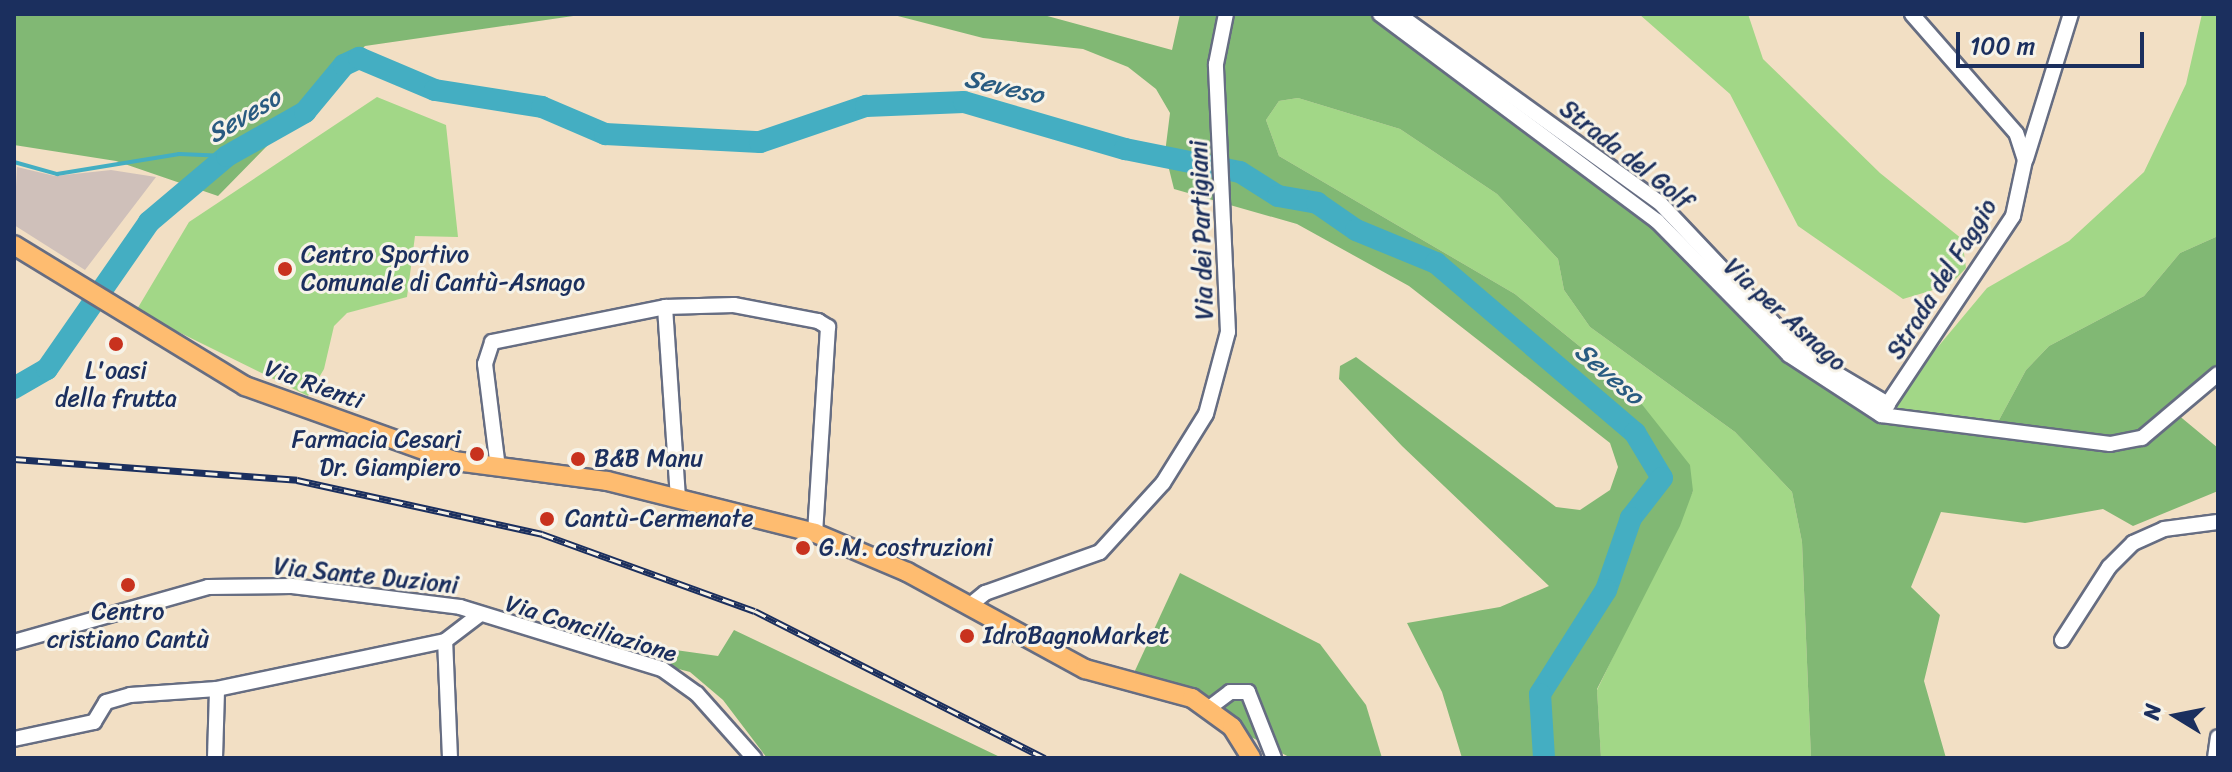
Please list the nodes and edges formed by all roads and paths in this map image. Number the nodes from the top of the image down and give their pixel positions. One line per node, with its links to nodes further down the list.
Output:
1 (1226, 14): 15 (street, Via dei Partigiani)
2 (1380, 14): 10 (street, Via per Asnago)
3 (1398, 14): 10 (street, Strada del Golf)
4 (1912, 14): 6 (street)
5 (2071, 14): 6 (street, Strada del Faggio)
6 (2025, 160): 10 (street, Strada del Faggio)
7 (14, 245): 11 (main road, Via Rienti)
8 (665, 307): 11 (street); 12 (street); 14 (street)
9 (2218, 374): 10 (street, Via per Asnago)
10 (1885, 409)
11 (498, 468): 12 (main road, Via Rienti)
12 (678, 498): 14 (main road, Via Rienti)
13 (2218, 522): 17 (street)
14 (815, 533): 15 (main road, Via Rienti)
15 (969, 606): 21 (main road, Via Rienti)
16 (479, 615): 18 (street); 19 (street, Via Sante Duzioni); 26 (street, Via Conciliazione)
17 (2062, 640)
18 (445, 641): 20 (street); 25 (street)
19 (14, 642)
20 (217, 689): 23 (street); 24 (street)
21 (1209, 708): 27 (main road); 28 (street)
22 (2218, 737): 29 (street)
23 (14, 739)
24 (215, 758)
25 (450, 758)
26 (754, 758)
27 (1251, 758)
28 (1274, 758)
29 (2215, 758)

